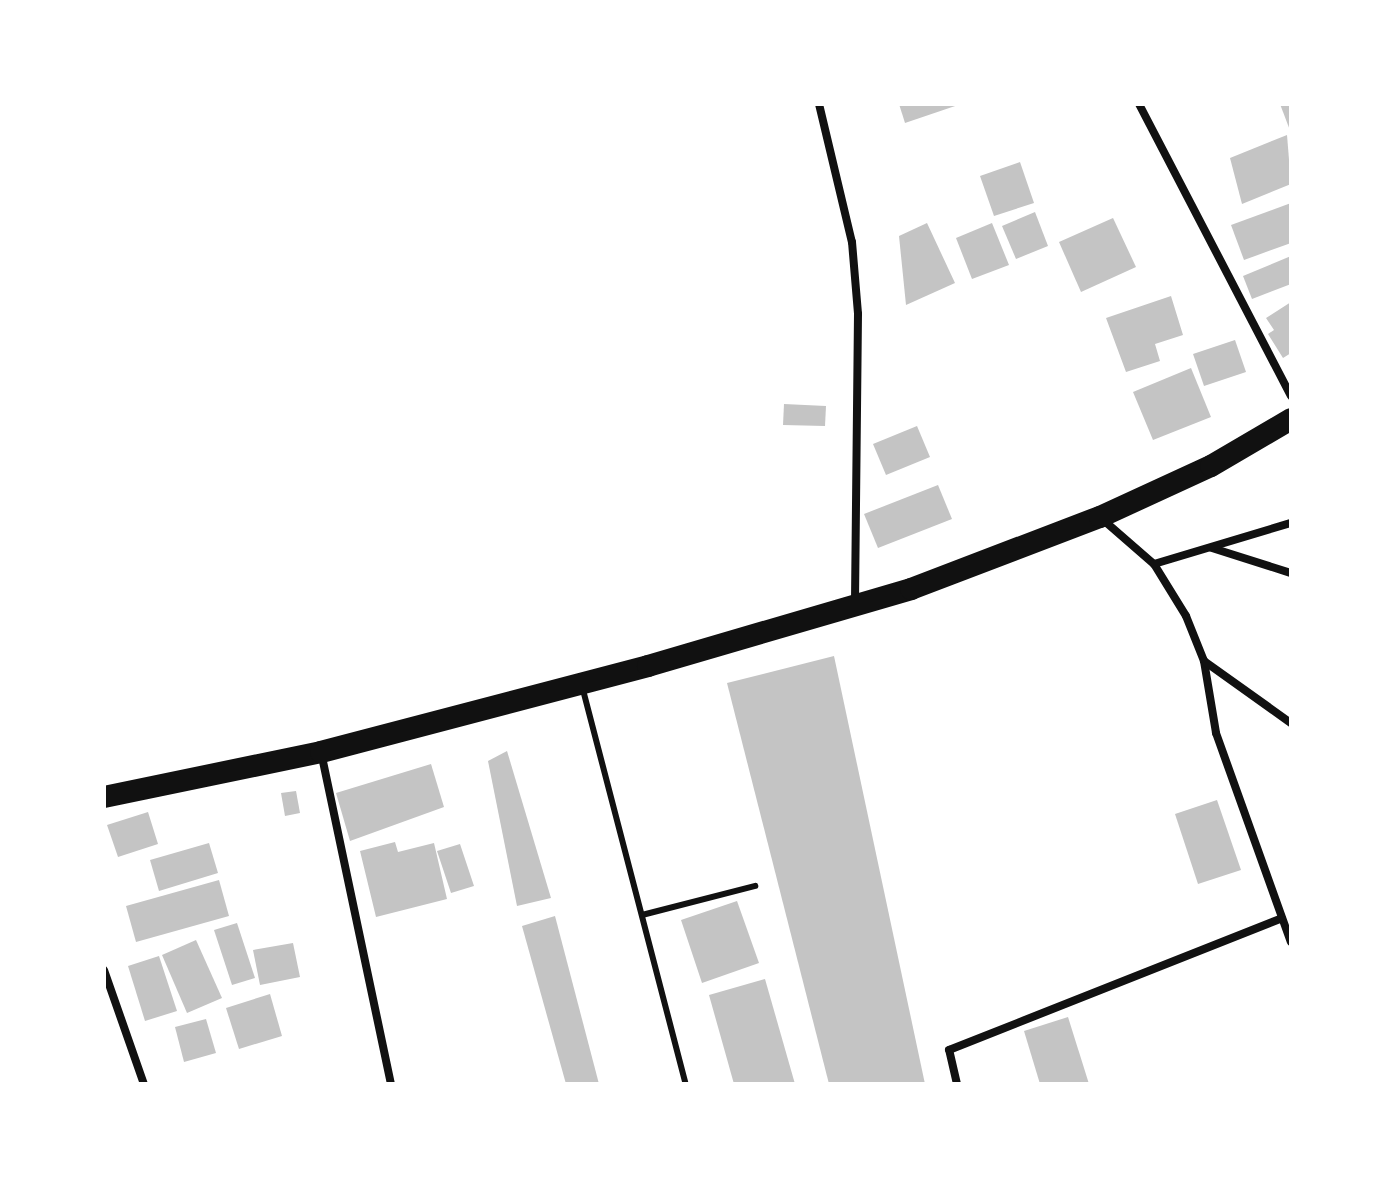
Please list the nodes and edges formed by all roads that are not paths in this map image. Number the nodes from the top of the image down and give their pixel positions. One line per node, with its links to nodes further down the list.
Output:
1 (819, 104): 10 (street)
2 (1139, 104): 3 (street)
3 (1291, 396)
4 (1291, 419): 5 (highway)
5 (1100, 517): 8 (street); 10 (highway)
6 (1291, 523): 7 (street)
7 (1210, 547): 8 (street); 9 (street)
8 (1154, 564): 11 (street)
9 (1291, 573)
10 (855, 606): 12 (highway)
11 (1204, 661): 13 (street); 18 (street)
12 (581, 683): 14 (highway); 17 (lane)
13 (1291, 723)
14 (321, 752): 15 (highway); 22 (street)
15 (104, 797)
16 (755, 886): 17 (lane)
17 (642, 915): 23 (lane)
18 (1282, 918): 19 (street); 24 (street)
19 (1291, 942)
20 (104, 970): 21 (street)
21 (144, 1084)
22 (391, 1084)
23 (686, 1084)
24 (957, 1084)

